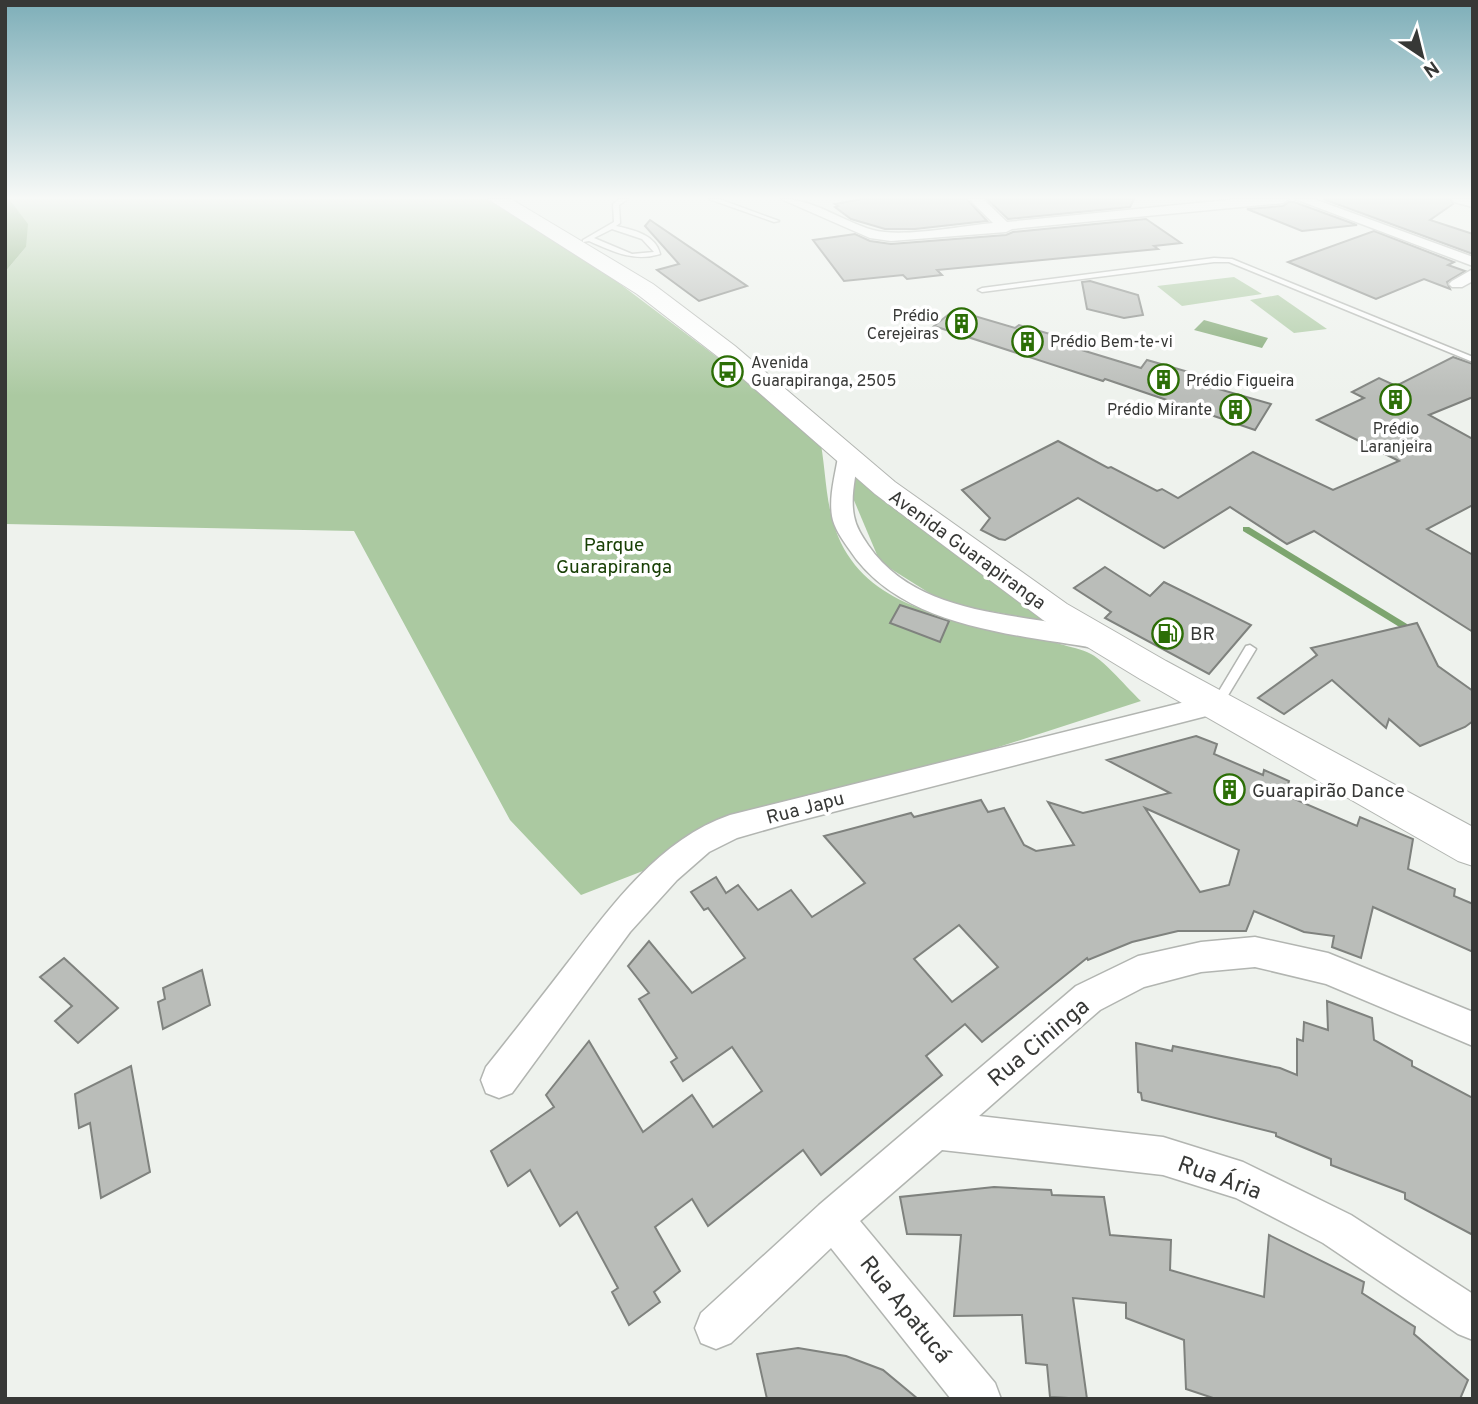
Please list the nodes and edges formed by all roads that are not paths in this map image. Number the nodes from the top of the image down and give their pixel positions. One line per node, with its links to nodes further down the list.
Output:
1 (613, 265): 8 (main road, Avenida Guarapiranga)
2 (1179, 265): 6 (lane)
3 (1241, 265): 7 (lane)
4 (1473, 274): 5 (street)
5 (1458, 284)
6 (982, 290)
7 (1473, 360)
8 (848, 457): 9 (main road, Avenida Guarapiranga); 9 (street)
9 (1100, 640): 11 (main road, Avenida Guarapiranga)
10 (1250, 649): 11 (lane)
11 (1217, 704): 12 (main road, Avenida Guarapiranga); 14 (street, Rua Japu)
12 (1473, 848)
13 (1473, 1029): 15 (street, Rua Cininga)
14 (499, 1080)
15 (934, 1130): 16 (street, Rua Cininga); 17 (street, Rua Ária)
16 (834, 1219): 18 (street, Rua Cininga); 19 (street, Rua Apatucá)
17 (1473, 1320)
18 (716, 1328)
19 (979, 1399)

